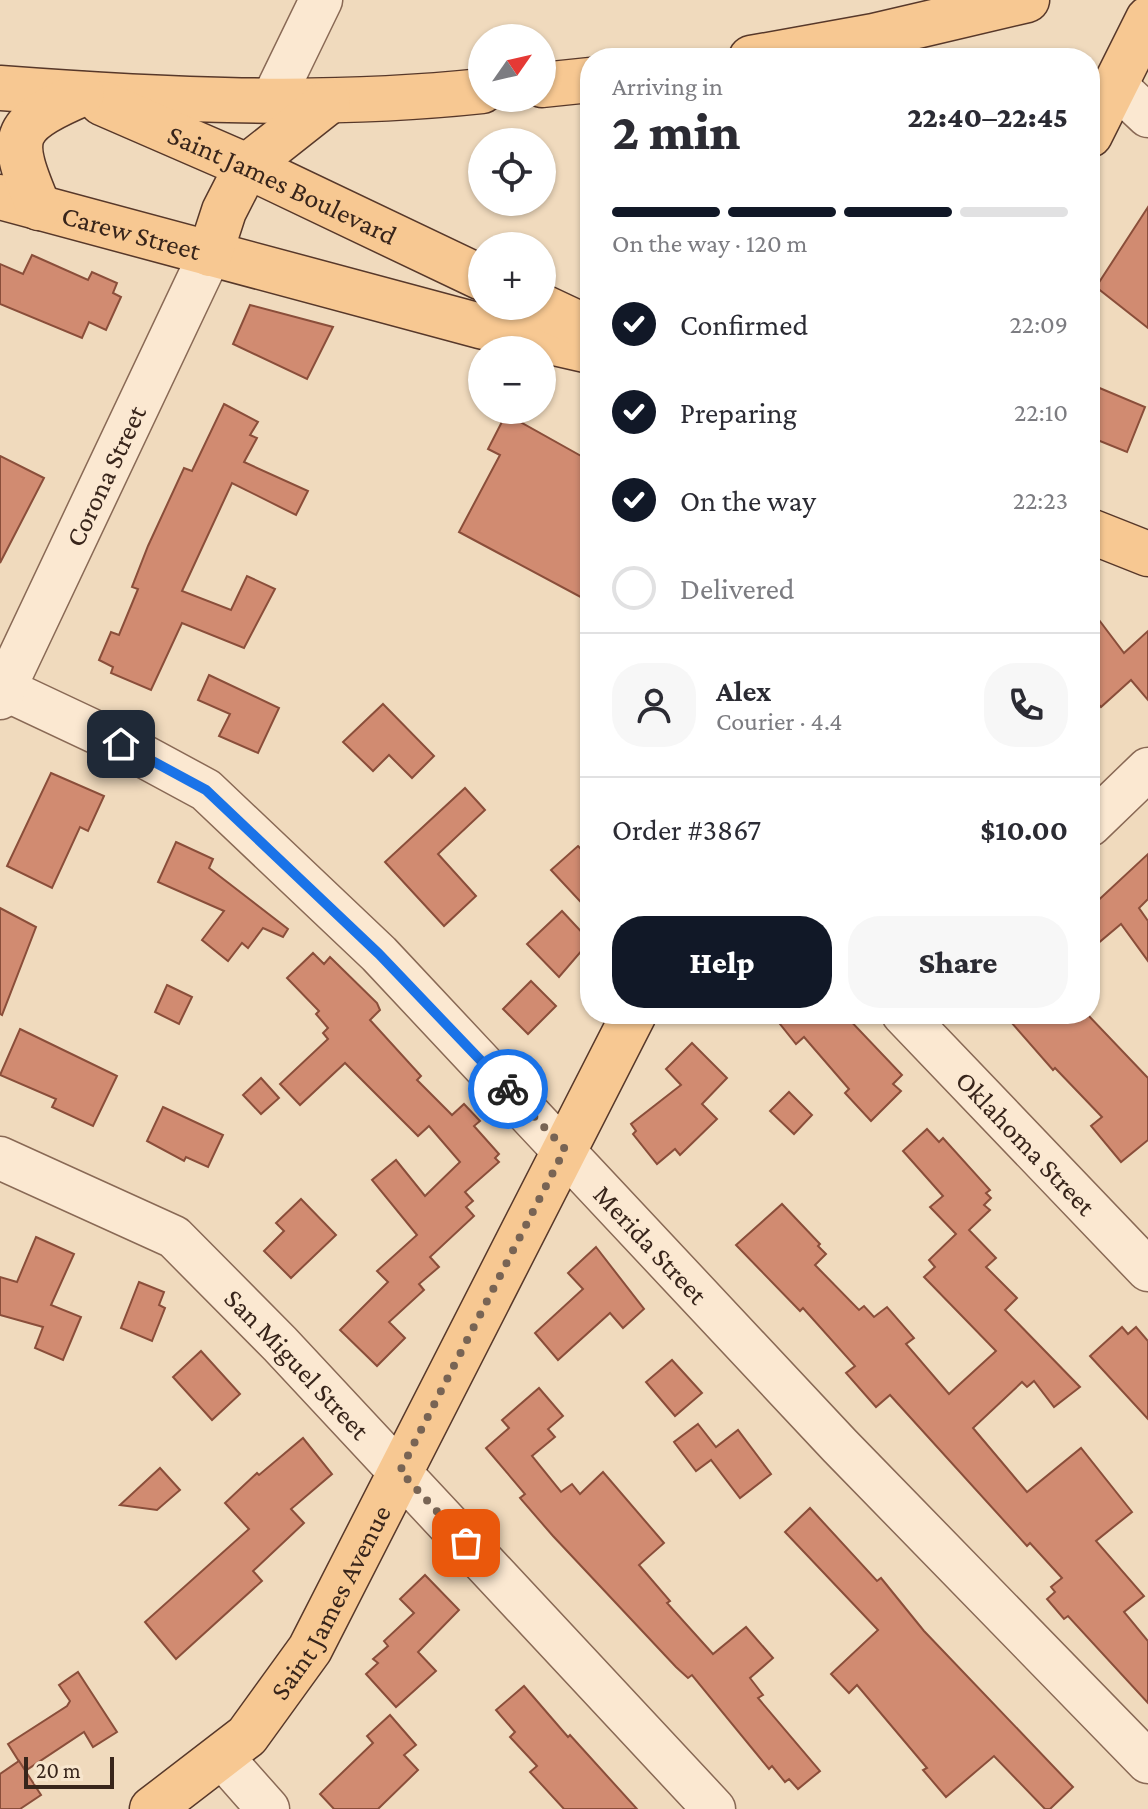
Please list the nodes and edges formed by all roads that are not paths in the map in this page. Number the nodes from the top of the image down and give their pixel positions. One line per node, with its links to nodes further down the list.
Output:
1 (321, 0): 11 (street)
2 (1027, 0): 4 (main road)
3 (1148, 19): 7 (main road)
4 (807, 48)
5 (580, 81): 6 (main road)
6 (556, 84)
7 (1115, 85): 13 (main road); 14 (street)
8 (0, 88): 10 (main road)
9 (468, 92): 12 (main road)
10 (82, 94): 11 (main road); 15 (main road, Saint James Boulevard); 16 (main road)
11 (273, 99): 12 (main road)
12 (328, 102): 15 (main road, Carew Street)
13 (1100, 115)
14 (1148, 116)
15 (247, 166): 17 (main road, Carew Street); 18 (main road, Saint James Boulevard)
16 (19, 203): 17 (main road, Carew Street)
17 (210, 254): 21 (main road); 24 (street, Corona Street)
18 (468, 271)
19 (556, 313): 20 (main road)
20 (580, 324)
21 (580, 349)
22 (1100, 535): 23 (main road)
23 (1148, 554)
24 (2, 694): 29 (street, Merida Street)
25 (1148, 769): 26 (street)
26 (1100, 815)
27 (629, 1024): 29 (main road, Saint James Avenue)
28 (913, 1024): 31 (street, Oklahoma Street)
29 (565, 1149): 32 (main road, Saint James Avenue); 34 (street, Merida Street)
30 (0, 1158): 32 (street, San Miguel Street)
31 (1143, 1256)
32 (400, 1471): 33 (main road, Saint James Avenue); 38 (street, San Miguel Street)
33 (223, 1758): 35 (main road, Saint James Avenue); 36 (street); 37 (street)
34 (1148, 1762)
35 (152, 1809)
36 (233, 1809)
37 (268, 1809)
38 (714, 1809)

